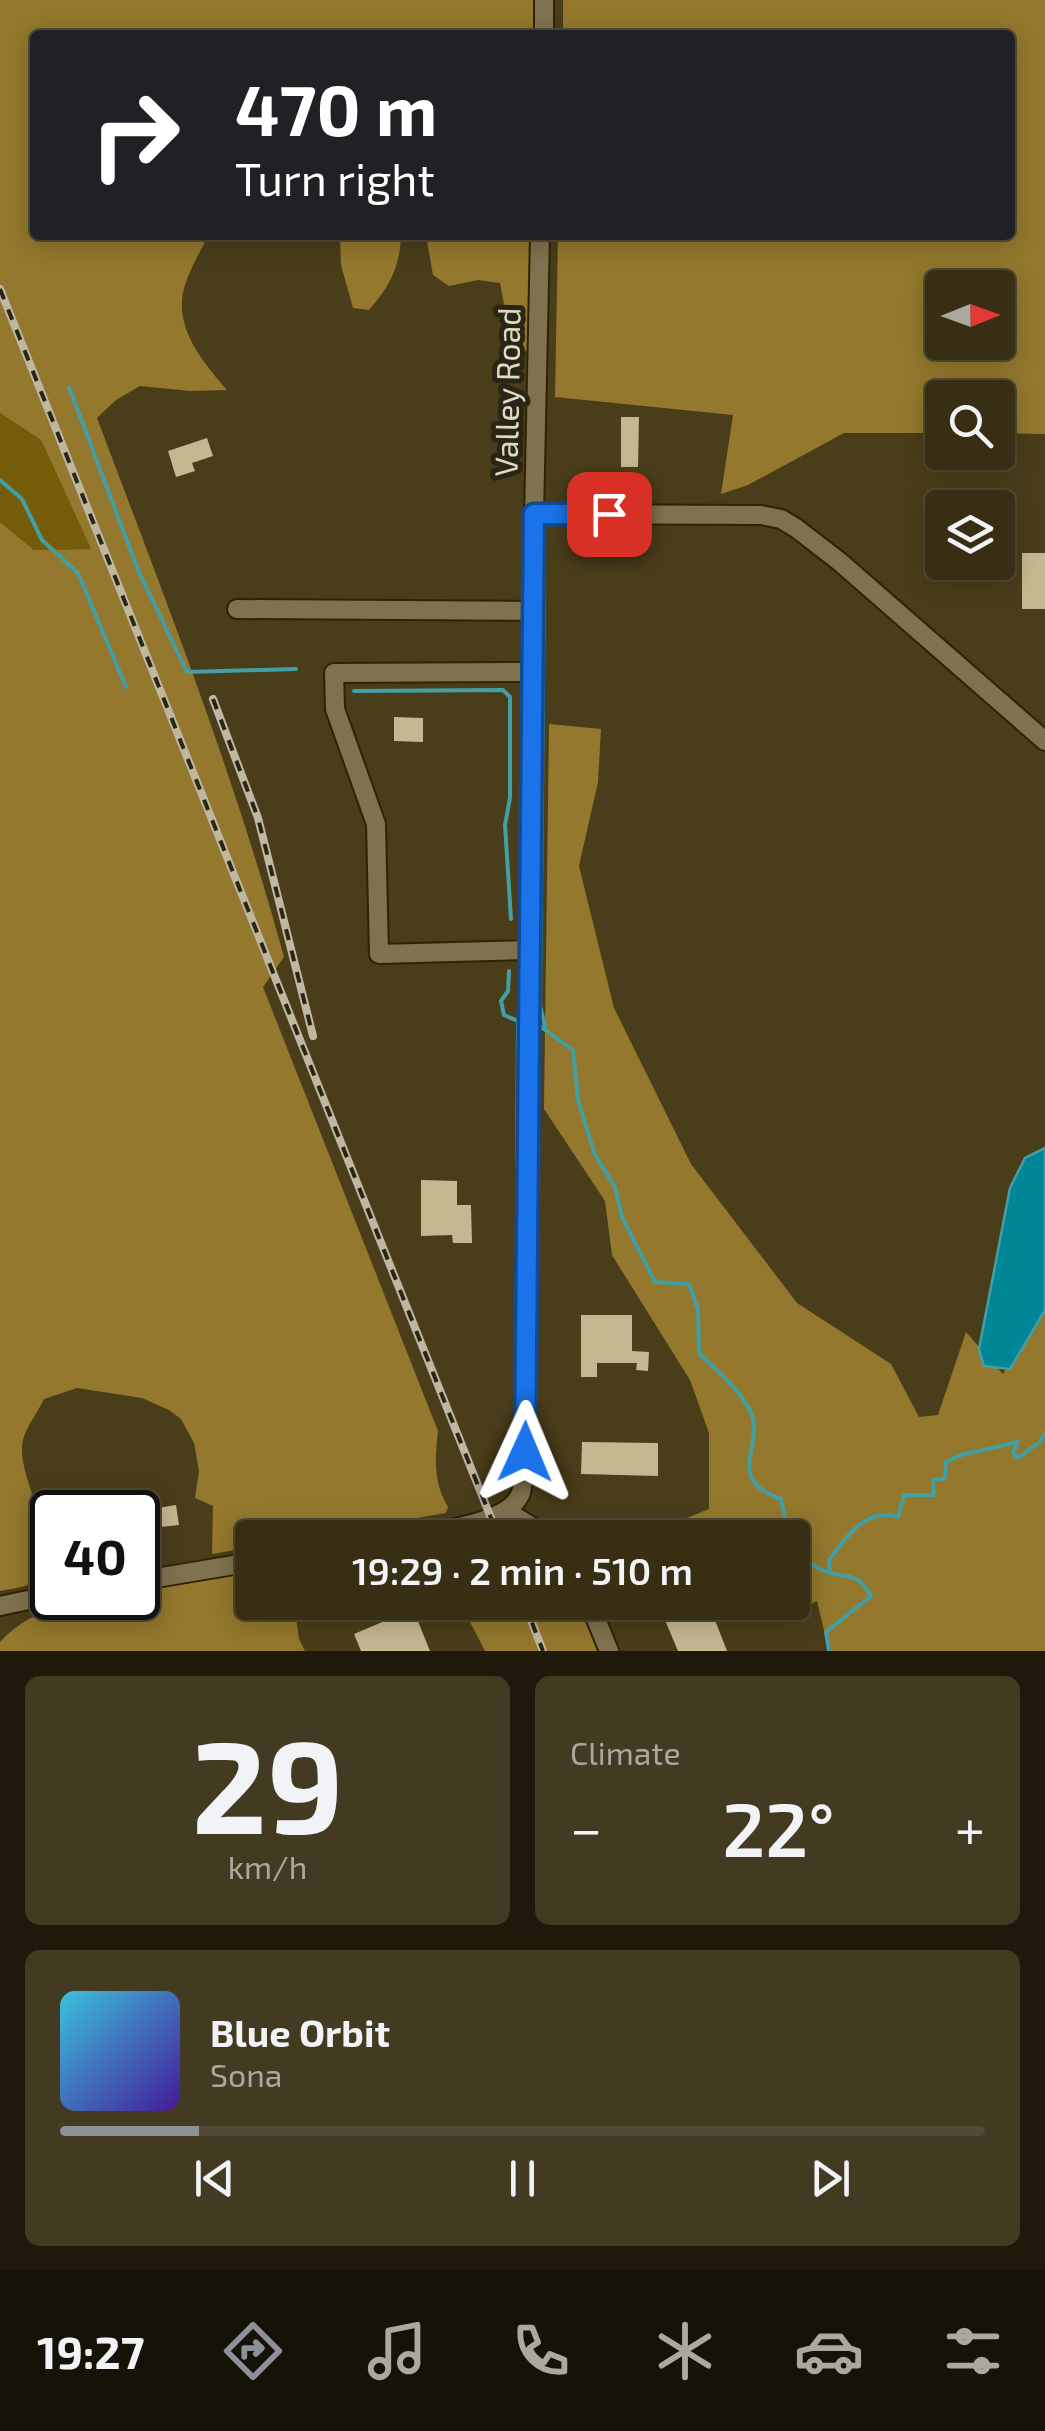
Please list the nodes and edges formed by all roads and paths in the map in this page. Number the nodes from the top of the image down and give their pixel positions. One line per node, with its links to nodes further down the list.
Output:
1 (544, 0): 2 (street)
2 (544, 30)
3 (540, 240): 4 (street, Valley Road)
4 (534, 514): 6 (street, Valley Road); 8 (street)
5 (237, 609): 6 (street)
6 (532, 611): 7 (street, Valley Road)
7 (531, 672): 9 (street, Valley Road); 9 (street)
8 (1045, 741)
9 (529, 950): 10 (street, Valley Road)
10 (506, 1511): 11 (street); 12 (street)
11 (484, 1520)
12 (521, 1520)
13 (235, 1565): 14 (street)
14 (160, 1577)
15 (30, 1600): 16 (street)
16 (0, 1606)
17 (596, 1620): 18 (street)
18 (609, 1651)

